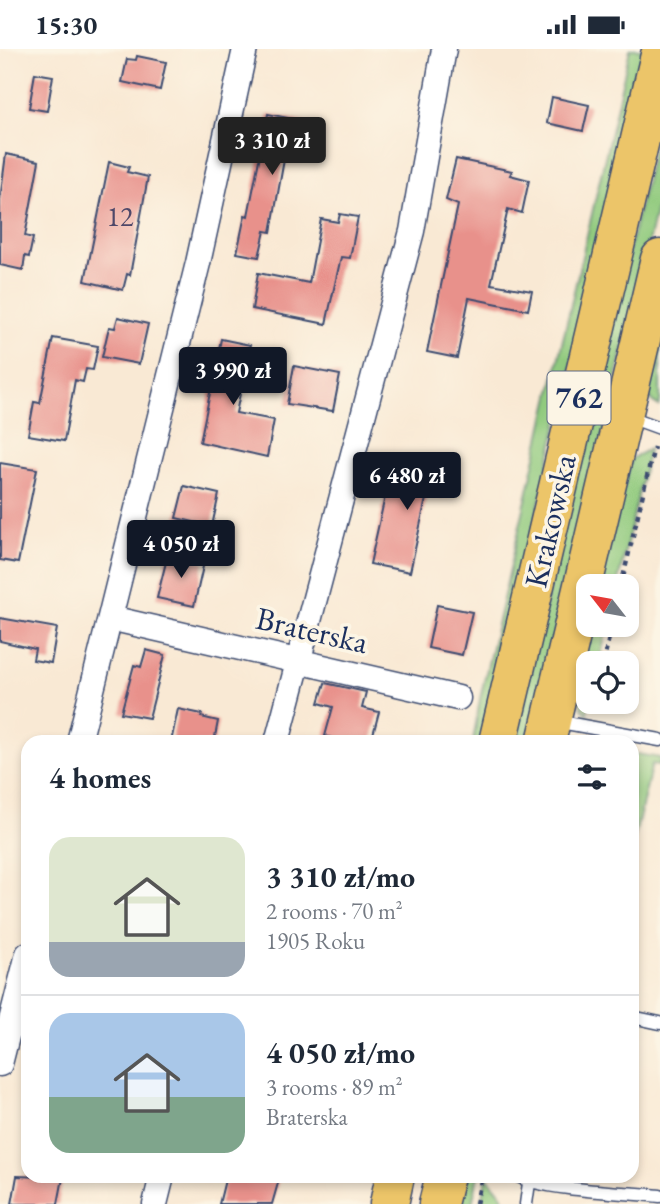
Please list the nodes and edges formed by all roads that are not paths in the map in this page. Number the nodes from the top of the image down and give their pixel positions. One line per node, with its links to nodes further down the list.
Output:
1 (244, 49): 7 (street)
2 (444, 49): 8 (street)
3 (660, 55): 13 (main road, Krakowska / 762)
4 (660, 260): 5 (main road, Krakowska / 762)
5 (624, 414): 6 (lane); 10 (main road, Krakowska / 762)
6 (660, 428)
7 (110, 618): 8 (street, Braterska); 11 (street)
8 (299, 661): 9 (street, Braterska); 12 (street)
9 (458, 698)
10 (549, 731): 14 (lane)
11 (81, 735)
12 (279, 735)
13 (500, 735)
14 (598, 735)
15 (639, 738): 16 (lane)
16 (660, 740)
17 (21, 982): 20 (street)
18 (639, 1018): 19 (lane)
19 (660, 1023)
20 (0, 1064)
21 (160, 1183): 27 (street)
22 (394, 1183): 28 (main road)
23 (443, 1183): 29 (main road)
24 (526, 1183): 30 (lane)
25 (563, 1183): 26 (lane)
26 (660, 1196)
27 (155, 1204)
28 (389, 1204)
29 (438, 1204)
30 (526, 1204)

